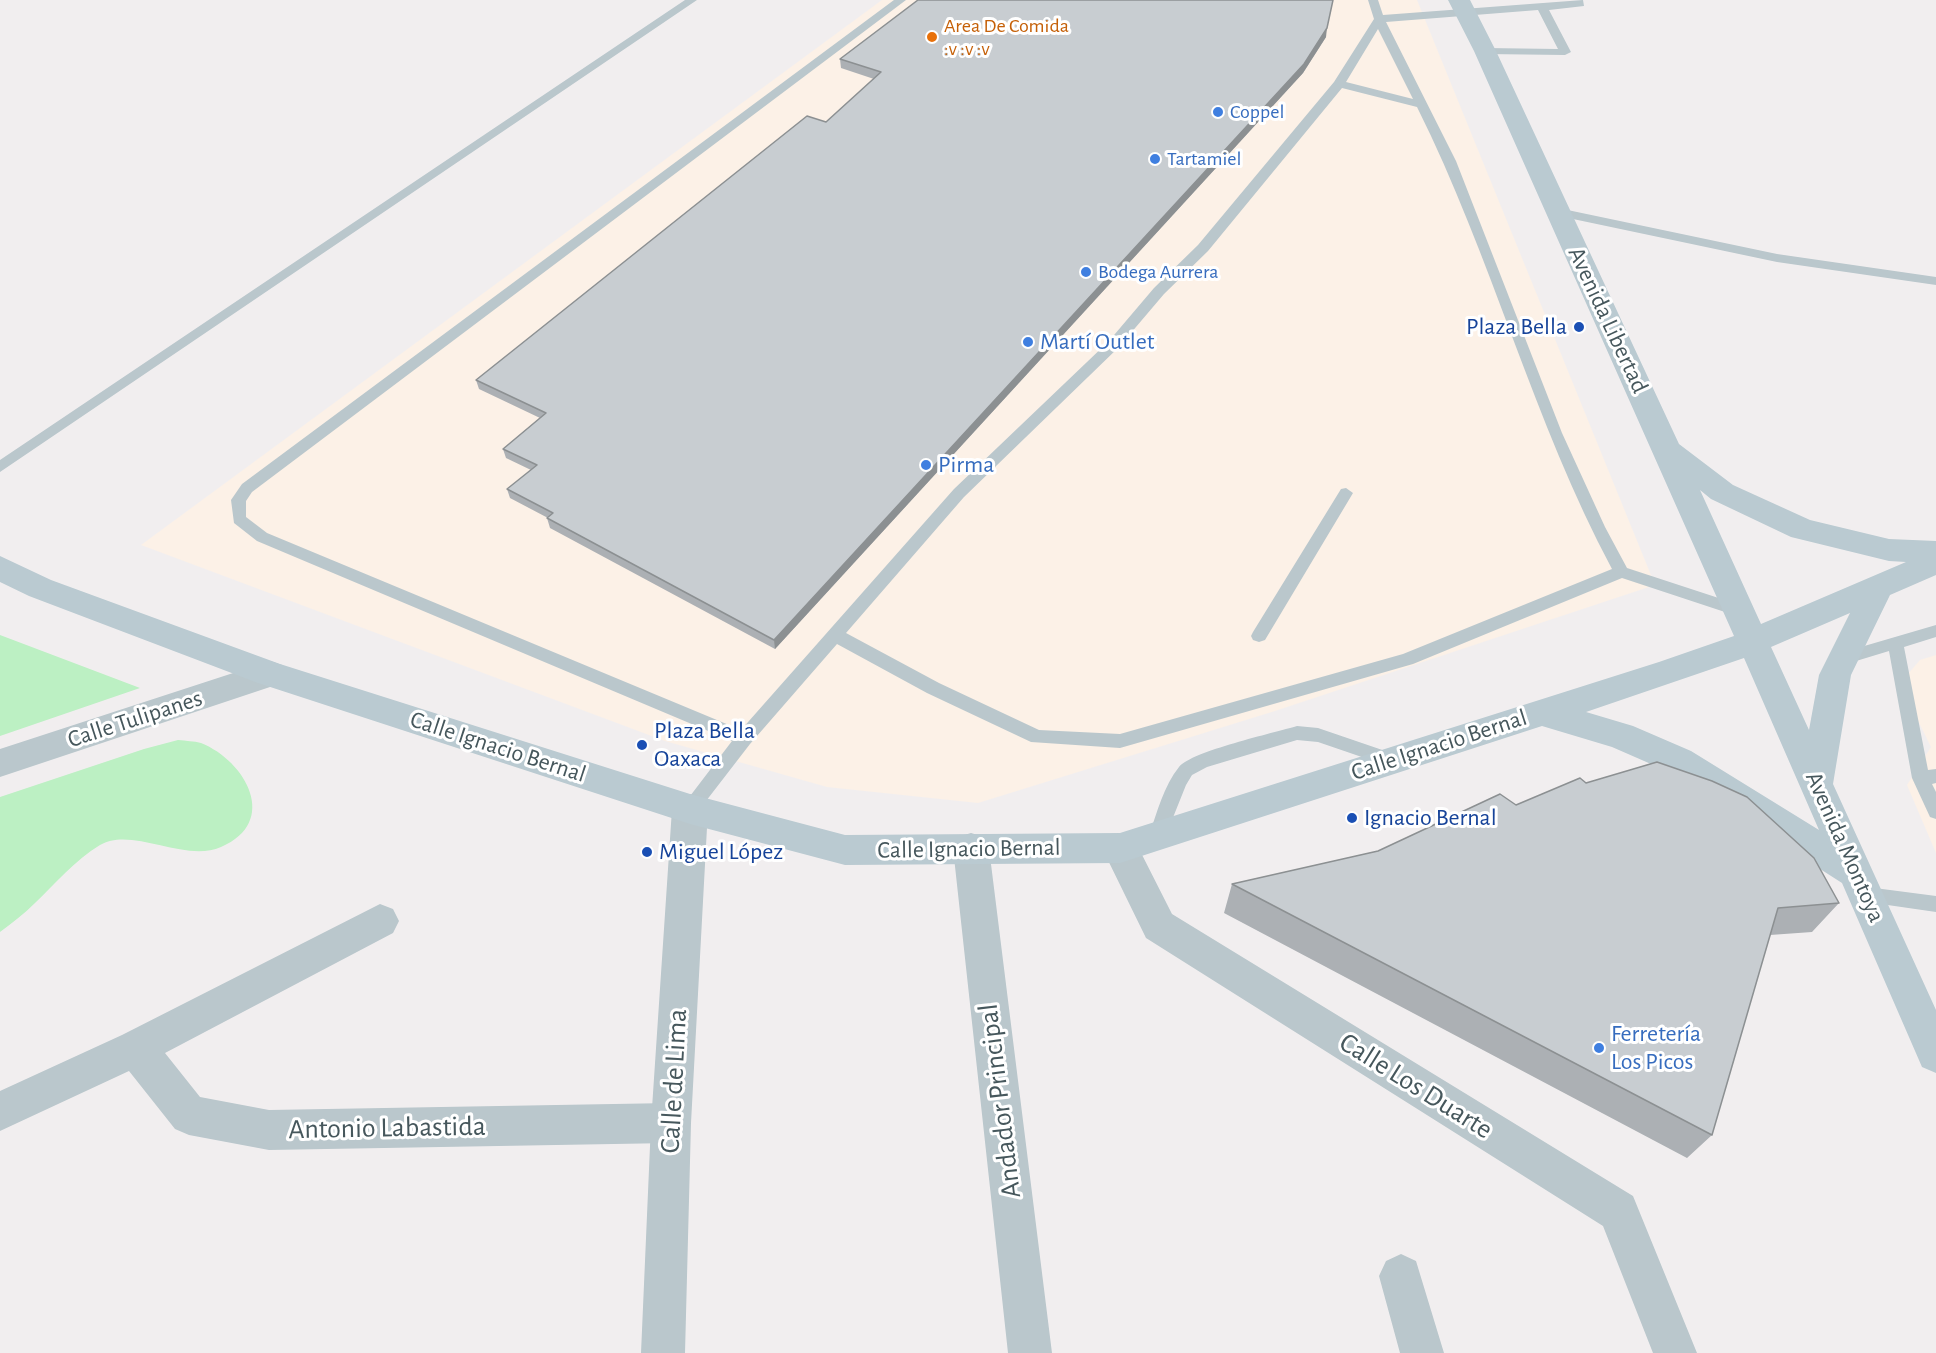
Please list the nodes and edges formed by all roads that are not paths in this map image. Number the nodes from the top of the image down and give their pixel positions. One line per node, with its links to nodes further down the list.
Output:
1 (692, 0): 14 (lane)
2 (901, 0): 29 (lane)
3 (1373, 0): 7 (lane)
4 (1578, 0): 6 (lane)
5 (1461, 6): 6 (lane); 7 (lane); 8 (main road, Avenida Libertad)
6 (1542, 7): 8 (lane)
7 (1379, 19): 9 (lane); 10 (lane)
8 (1485, 51): 11 (main road, Avenida Libertad)
9 (1339, 84): 10 (lane); 23 (lane)
10 (1422, 105): 19 (lane)
11 (1558, 212): 12 (lane); 13 (main road, Avenida Libertad)
12 (1936, 281)
13 (1666, 447): 16 (main road); 21 (main road, Avenida Libertad)
14 (0, 467)
15 (1346, 493): 24 (lane)
16 (1936, 552)
17 (1936, 562): 20 (main road, Calle Ignacio Bernal)
18 (0, 568): 27 (main road, Calle Ignacio Bernal)
19 (1621, 572): 21 (lane); 23 (lane)
20 (1878, 588): 21 (main road, Calle Ignacio Bernal); 26 (main road)
21 (1746, 627): 28 (main road, Calle Ignacio Bernal); 33 (main road, Avenida Montoya)
22 (1936, 632): 25 (lane)
23 (835, 635): 29 (lane)
24 (1259, 636)
25 (1896, 645): 26 (lane); 32 (lane)
26 (1843, 659): 33 (main road)
27 (270, 674): 31 (street, Calle Tulipanes); 34 (main road, Calle Ignacio Bernal)
28 (1540, 712): 30 (main road, Calle Ignacio Bernal); 39 (main road)
29 (744, 739): 34 (lane)
30 (1393, 760): 36 (main road, Calle Ignacio Bernal); 36 (lane)
31 (0, 763)
32 (1928, 777): 35 (lane)
33 (1817, 782): 39 (main road, Avenida Montoya)
34 (690, 809): 37 (main road, Calle Ignacio Bernal); 45 (street, Calle de Lima)
35 (1936, 812)
36 (1158, 835): 38 (main road, Calle Ignacio Bernal)
37 (971, 848): 38 (main road, Calle Ignacio Bernal); 48 (street, Andador Principal)
38 (1120, 848): 50 (street, Calle Los Duarte)
39 (1861, 883): 40 (lane); 43 (main road, Avenida Montoya)
40 (1936, 904)
41 (380, 921): 42 (street)
42 (136, 1048): 44 (street); 45 (street, Antonio Labastida)
43 (1936, 1054)
44 (0, 1111)
45 (671, 1123): 47 (street, Calle de Lima)
46 (1401, 1276): 49 (street)
47 (663, 1353)
48 (1030, 1353)
49 (1422, 1353)
50 (1675, 1353)

